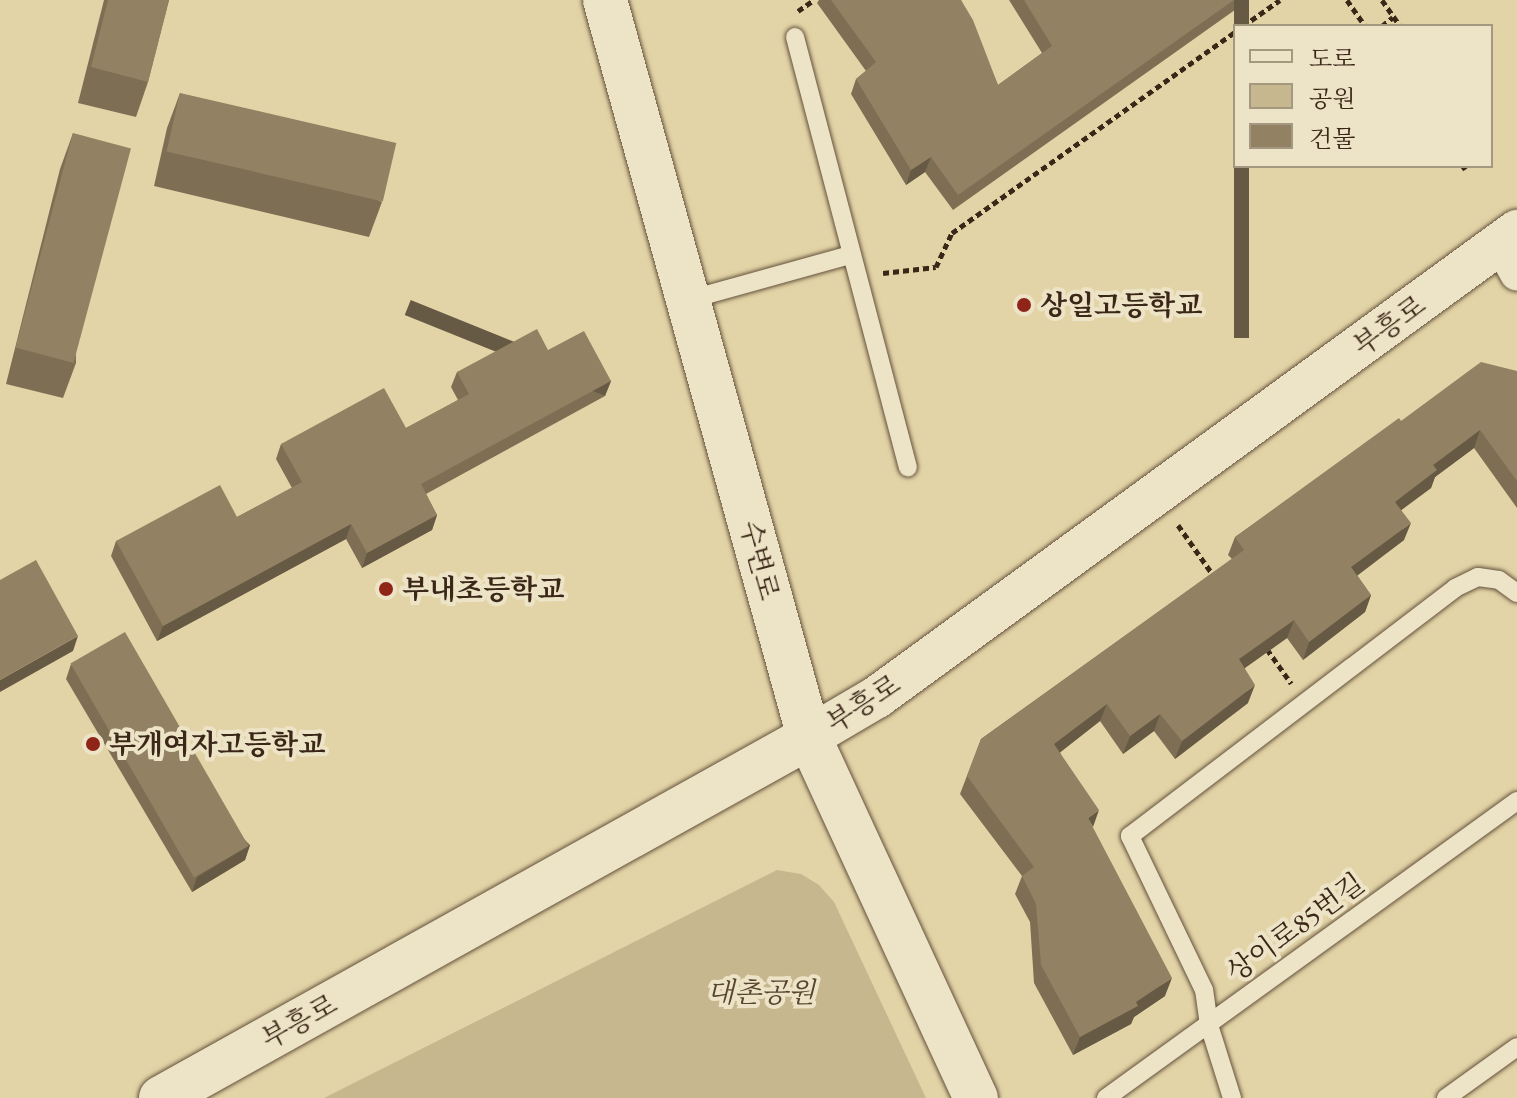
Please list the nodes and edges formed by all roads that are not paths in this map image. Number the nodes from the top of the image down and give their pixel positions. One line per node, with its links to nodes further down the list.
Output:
1 (605, 0): 5 (main road, 수변로)
2 (795, 37): 4 (lane)
3 (1511, 249): 8 (street, 부흥로)
4 (850, 255): 5 (lane); 6 (lane)
5 (688, 300): 8 (main road, 수변로)
6 (908, 467)
7 (1517, 593): 10 (lane)
8 (809, 737): 12 (main road, 부흥로); 13 (main road, 수변로)
9 (1517, 801): 10 (lane, 상이로85번길)
10 (1209, 1025): 14 (lane, 상이로85번길); 15 (lane)
11 (1517, 1047): 16 (lane)
12 (161, 1098)
13 (976, 1098)
14 (1106, 1098)
15 (1232, 1098)
16 (1446, 1098)

